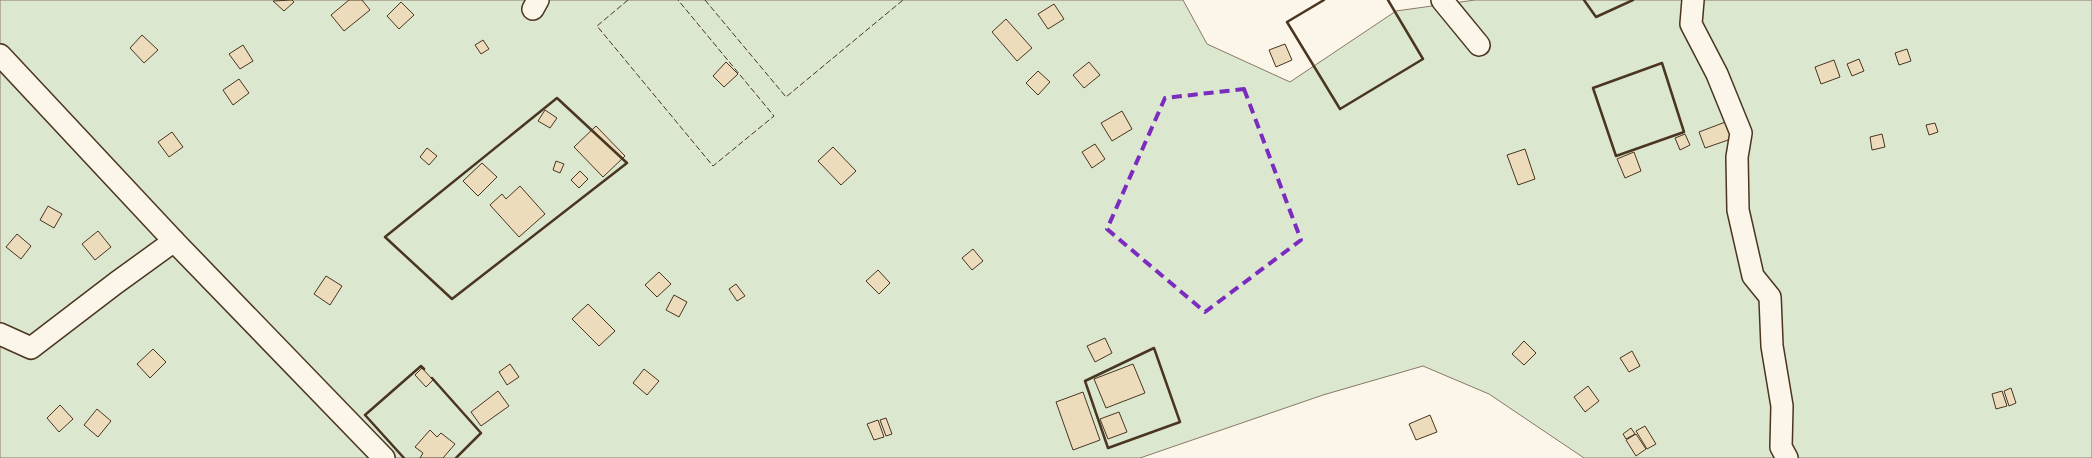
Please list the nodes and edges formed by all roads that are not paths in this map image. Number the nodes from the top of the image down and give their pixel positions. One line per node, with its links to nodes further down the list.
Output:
1 (1442, 0): 3 (street)
2 (1693, 0): 8 (street)
3 (1479, 45)
4 (0, 54): 5 (street)
5 (174, 241): 6 (street); 7 (street)
6 (0, 334)
7 (384, 458)
8 (1787, 458)

